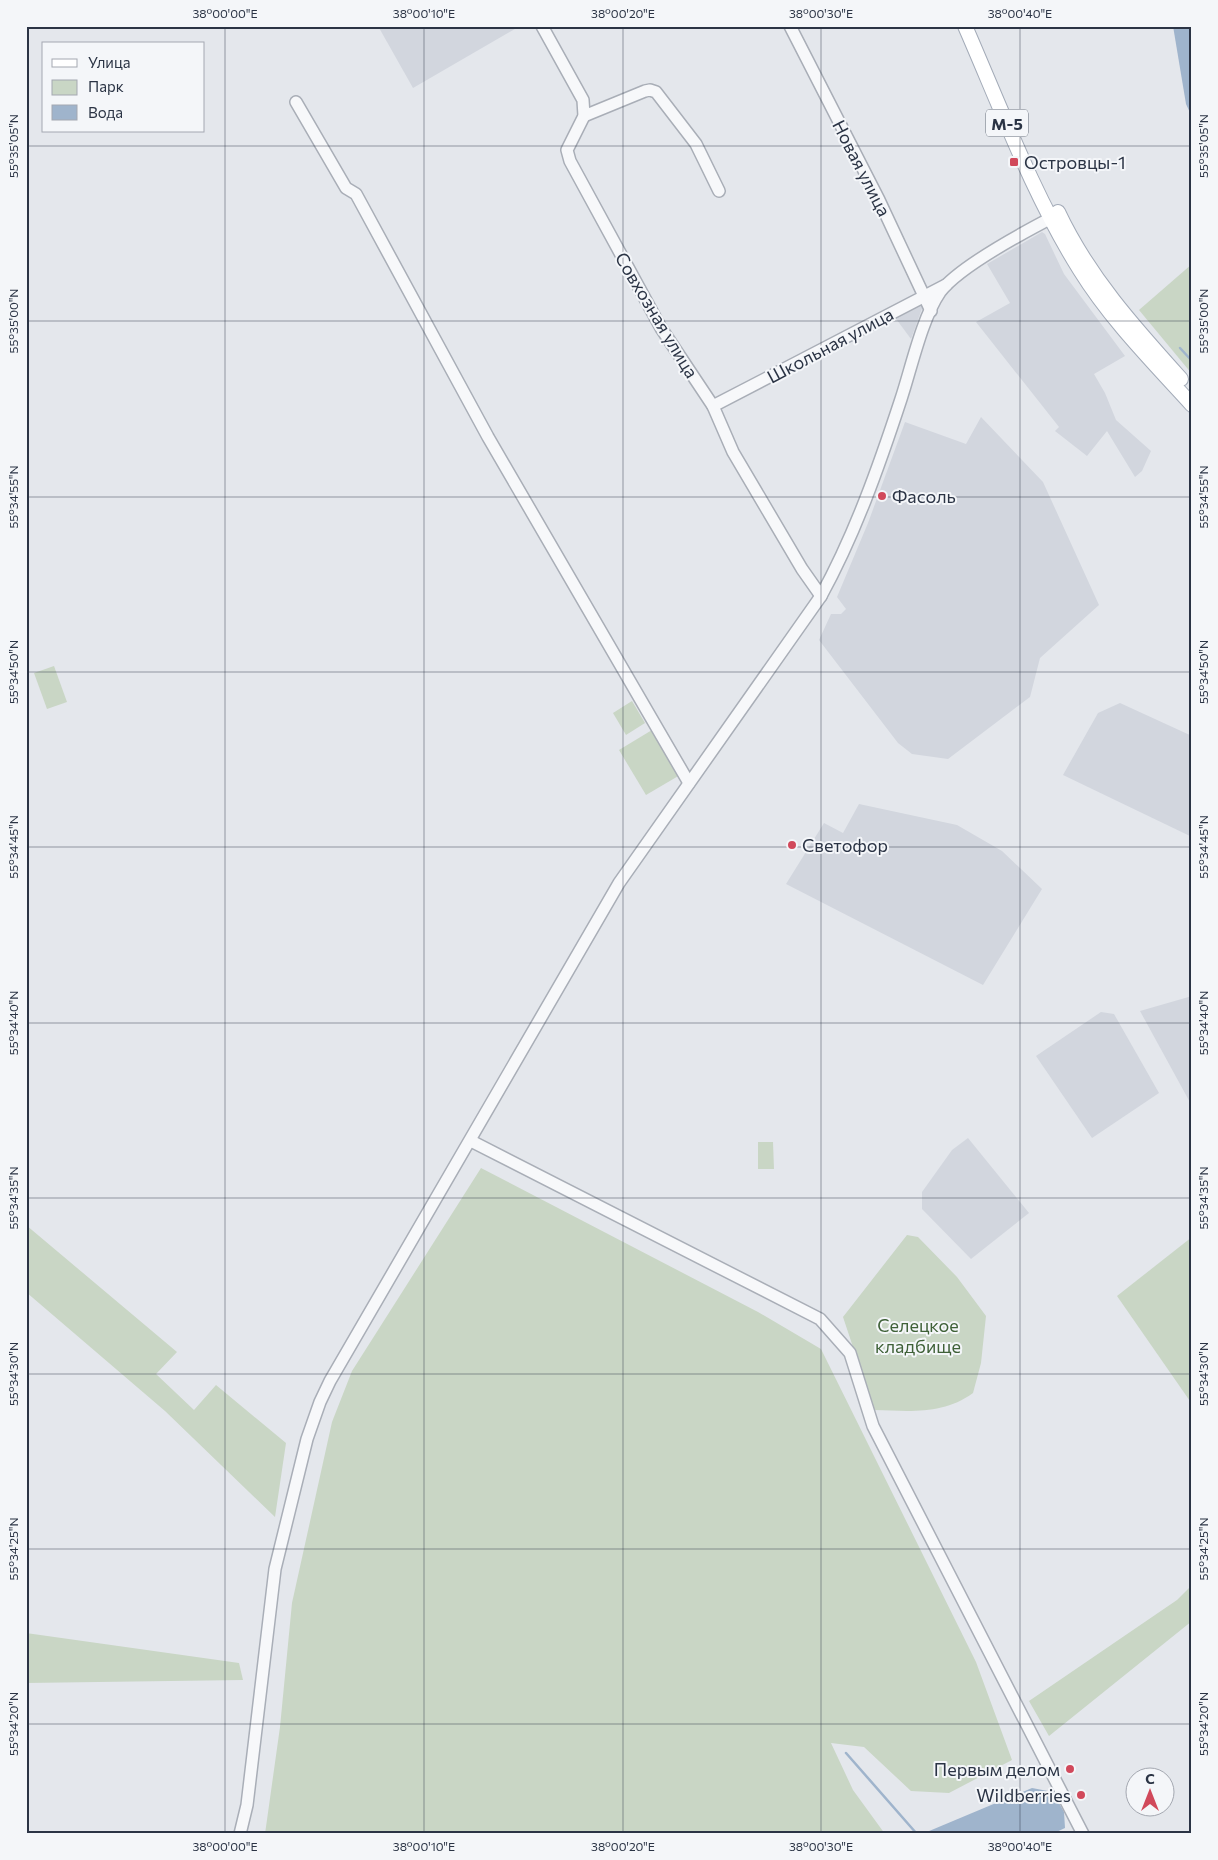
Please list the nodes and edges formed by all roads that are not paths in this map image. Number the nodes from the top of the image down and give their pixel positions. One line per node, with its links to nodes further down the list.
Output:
1 (542, 26): 6 (street)
2 (790, 26): 10 (street, Новая улица)
3 (965, 26): 8 (main road, М-5)
4 (975, 26): 8 (main road, М-5)
5 (296, 102): 16 (street)
6 (584, 116): 7 (street); 14 (street, Совхозная улица)
7 (719, 192)
8 (1055, 216): 9 (street); 12 (main road); 13 (main road)
9 (948, 284): 10 (street, Школьная улица); 11 (street)
10 (923, 295): 11 (street, Новая улица); 14 (street, Школьная улица)
11 (931, 311): 15 (street)
12 (1192, 390)
13 (1192, 405)
14 (713, 406): 15 (street, Совхозная улица)
15 (821, 596): 16 (street)
16 (689, 783): 17 (street)
17 (471, 1141): 18 (street); 19 (street)
18 (240, 1834)
19 (1083, 1834)

